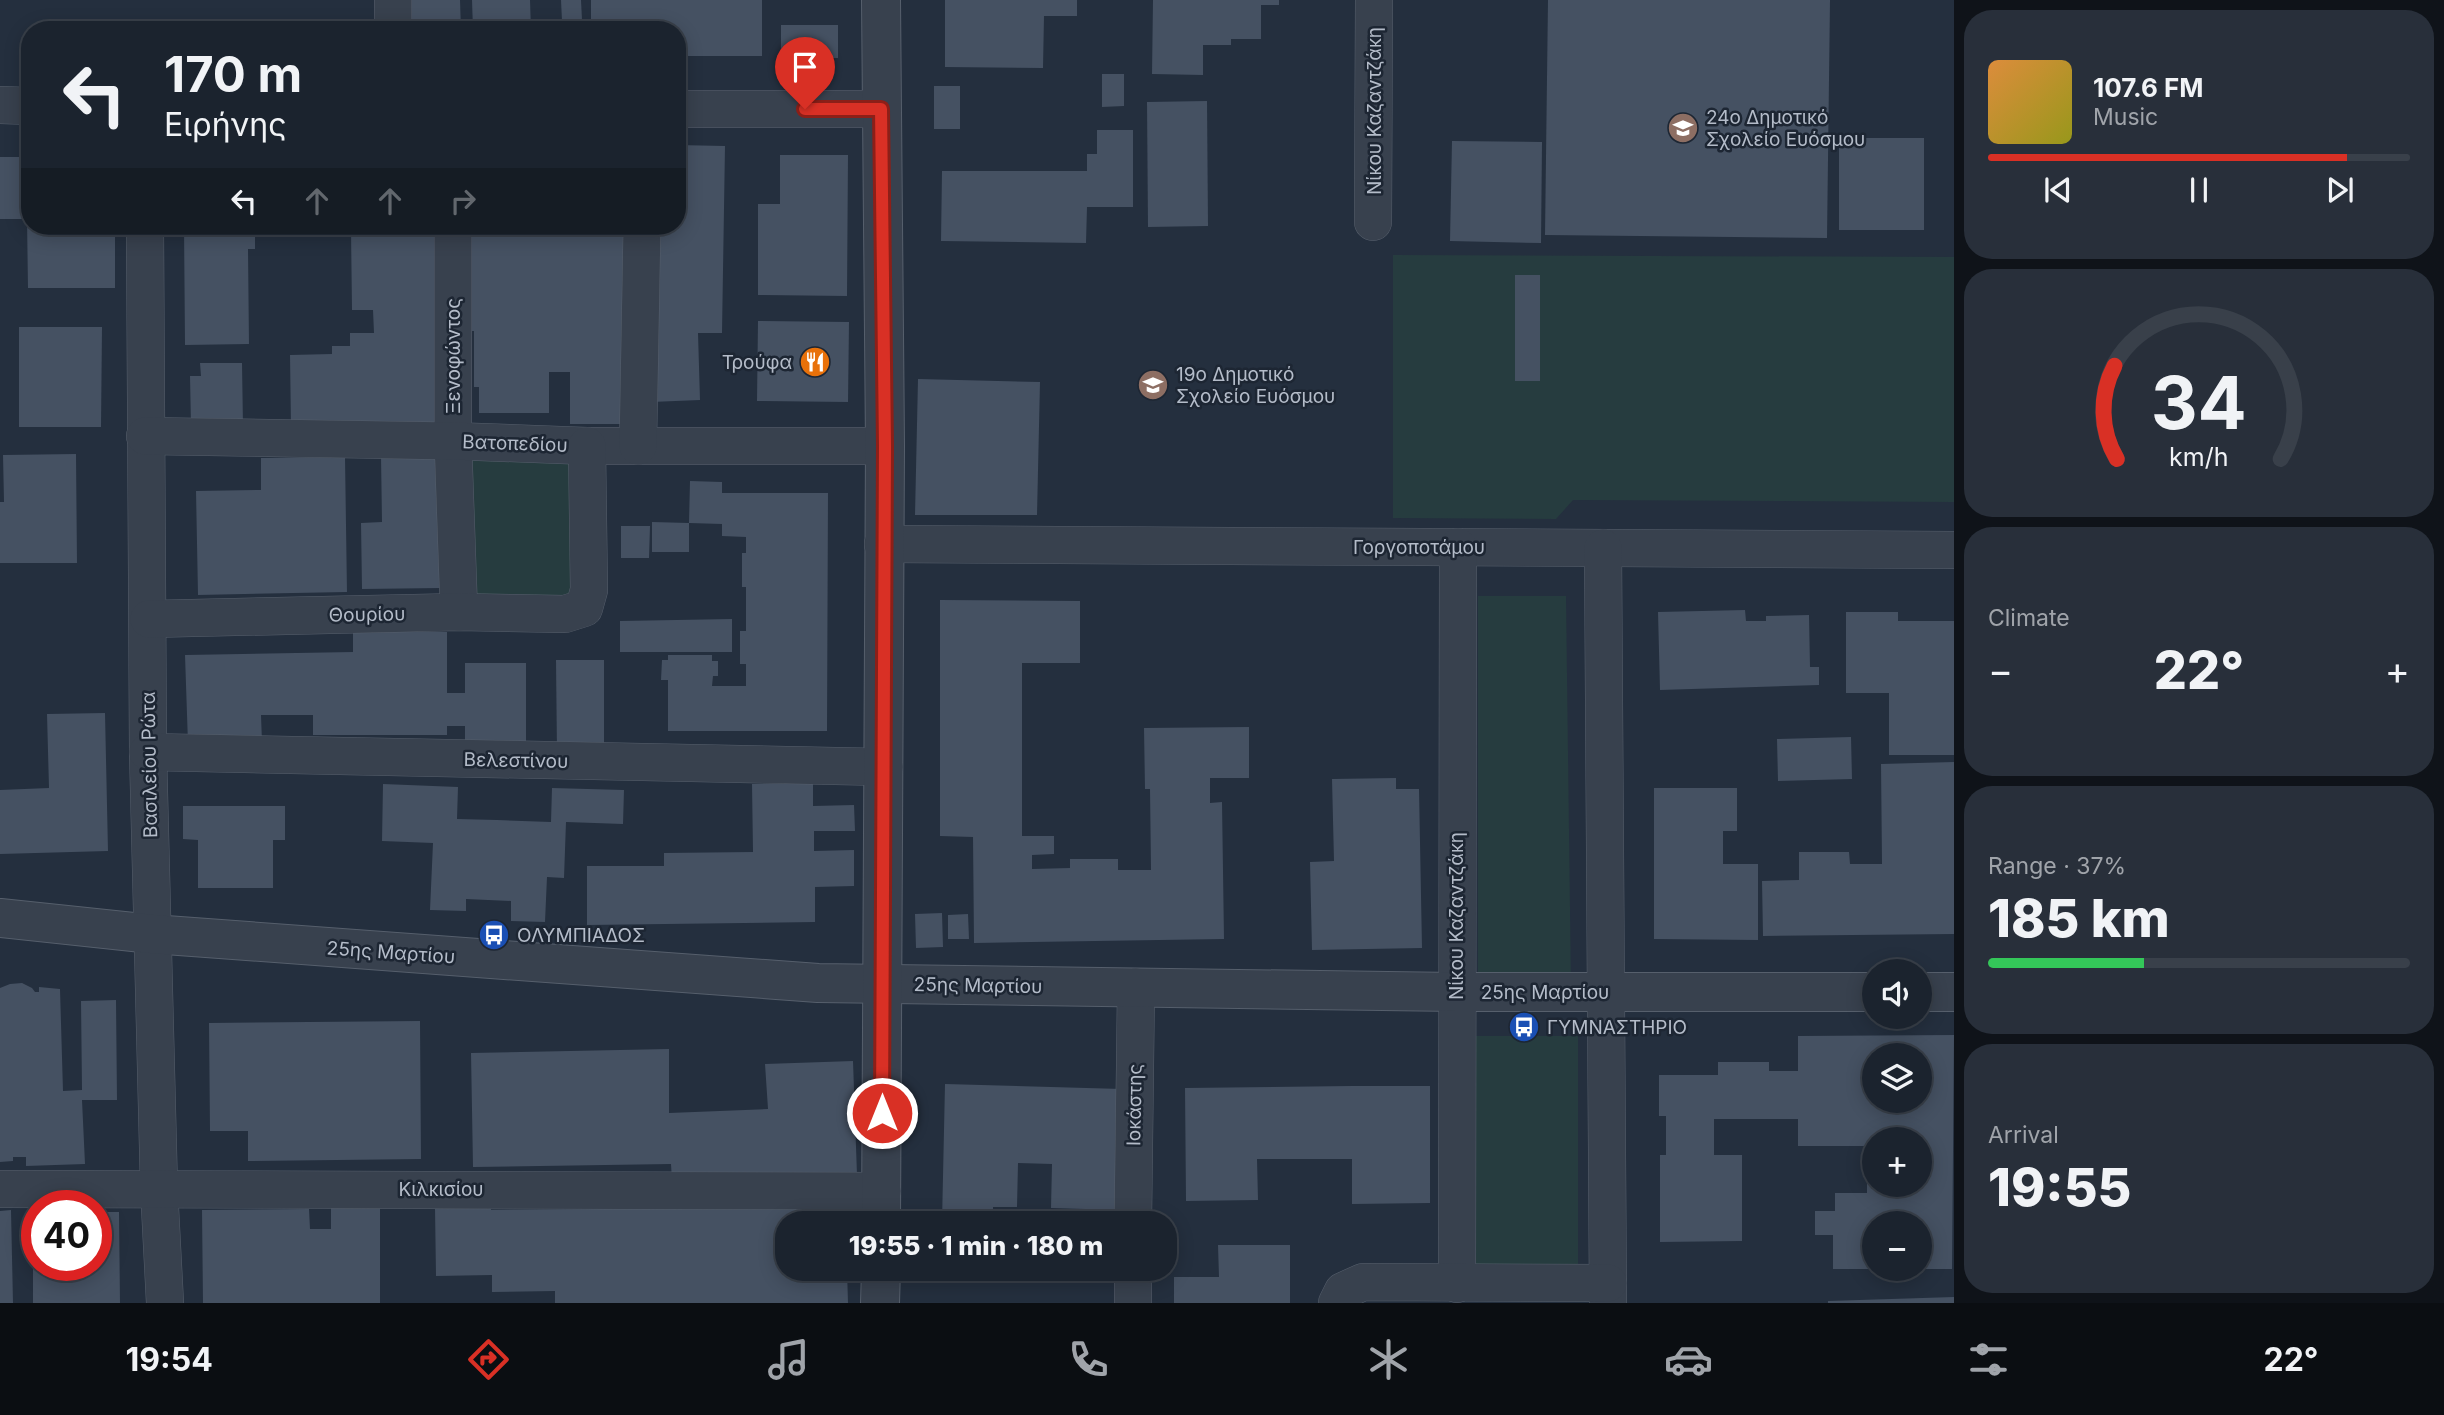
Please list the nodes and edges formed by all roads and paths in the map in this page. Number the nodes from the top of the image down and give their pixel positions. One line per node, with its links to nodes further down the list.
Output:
1 (393, 0): 4 (street)
2 (881, 0): 8 (street)
3 (1374, 0): 9 (street, Νίκου Καζαντζάκη)
4 (393, 21)
5 (0, 105): 6 (street)
6 (21, 106)
7 (686, 109): 8 (street)
8 (881, 109): 17 (street)
9 (1373, 222)
10 (145, 235): 13 (street, Βασιλείου Ρώτα)
11 (453, 235): 14 (street, Ξενοφώντος)
12 (642, 235): 16 (street)
13 (145, 436): 14 (street, Βατοπεδίου); 23 (street, Βασιλείου Ρώτα)
14 (453, 441): 15 (street, Βατοπεδίου); 22 (street, Ξενοφώντος)
15 (587, 446): 16 (street, Βατοπεδίου); 22 (street, Θουρίου)
16 (638, 446): 17 (street, Βατοπεδίου)
17 (885, 446): 18 (street)
18 (883, 544): 19 (street, Γοργοποτάμου); 25 (street)
19 (1458, 547): 20 (street, Γοργοποτάμου); 30 (street, Νίκου Καζαντζάκη)
20 (1603, 548): 21 (street, Γοργοποτάμου); 31 (street)
21 (1954, 550)
22 (459, 612): 23 (street, Θουρίου)
23 (149, 619): 24 (street, Βασιλείου Ρώτα)
24 (148, 752): 25 (street, Βελεστίνου); 27 (street, Βασιλείου Ρώτα)
25 (884, 768): 28 (street)
26 (0, 918): 27 (street, 25ης Μαρτίου)
27 (152, 934): 28 (street, 25ης Μαρτίου); 35 (street, Βασιλείου Ρώτα)
28 (883, 984): 29 (street, 25ης Μαρτίου); 37 (street)
29 (1136, 987): 30 (street, 25ης Μαρτίου); 38 (street, Ιοκάστης)
30 (1456, 992): 31 (street, 25ης Μαρτίου); 41 (street, Νίκου Καζαντζάκη)
31 (1607, 992): 32 (street, 25ης Μαρτίου); 42 (street)
32 (1862, 992)
33 (1932, 992): 34 (street)
34 (1954, 992)
35 (159, 1188): 36 (street, Κιλκισίου); 37 (street, Κιλκισίου); 43 (street, Βασιλείου Ρώτα)
36 (0, 1189)
37 (881, 1207)
38 (1133, 1211)
39 (881, 1281): 44 (street)
40 (1133, 1281): 45 (street)
41 (1457, 1284): 42 (street); 46 (street)
42 (1608, 1293)
43 (165, 1303)
44 (880, 1303)
45 (1132, 1303)
46 (1337, 1303)

